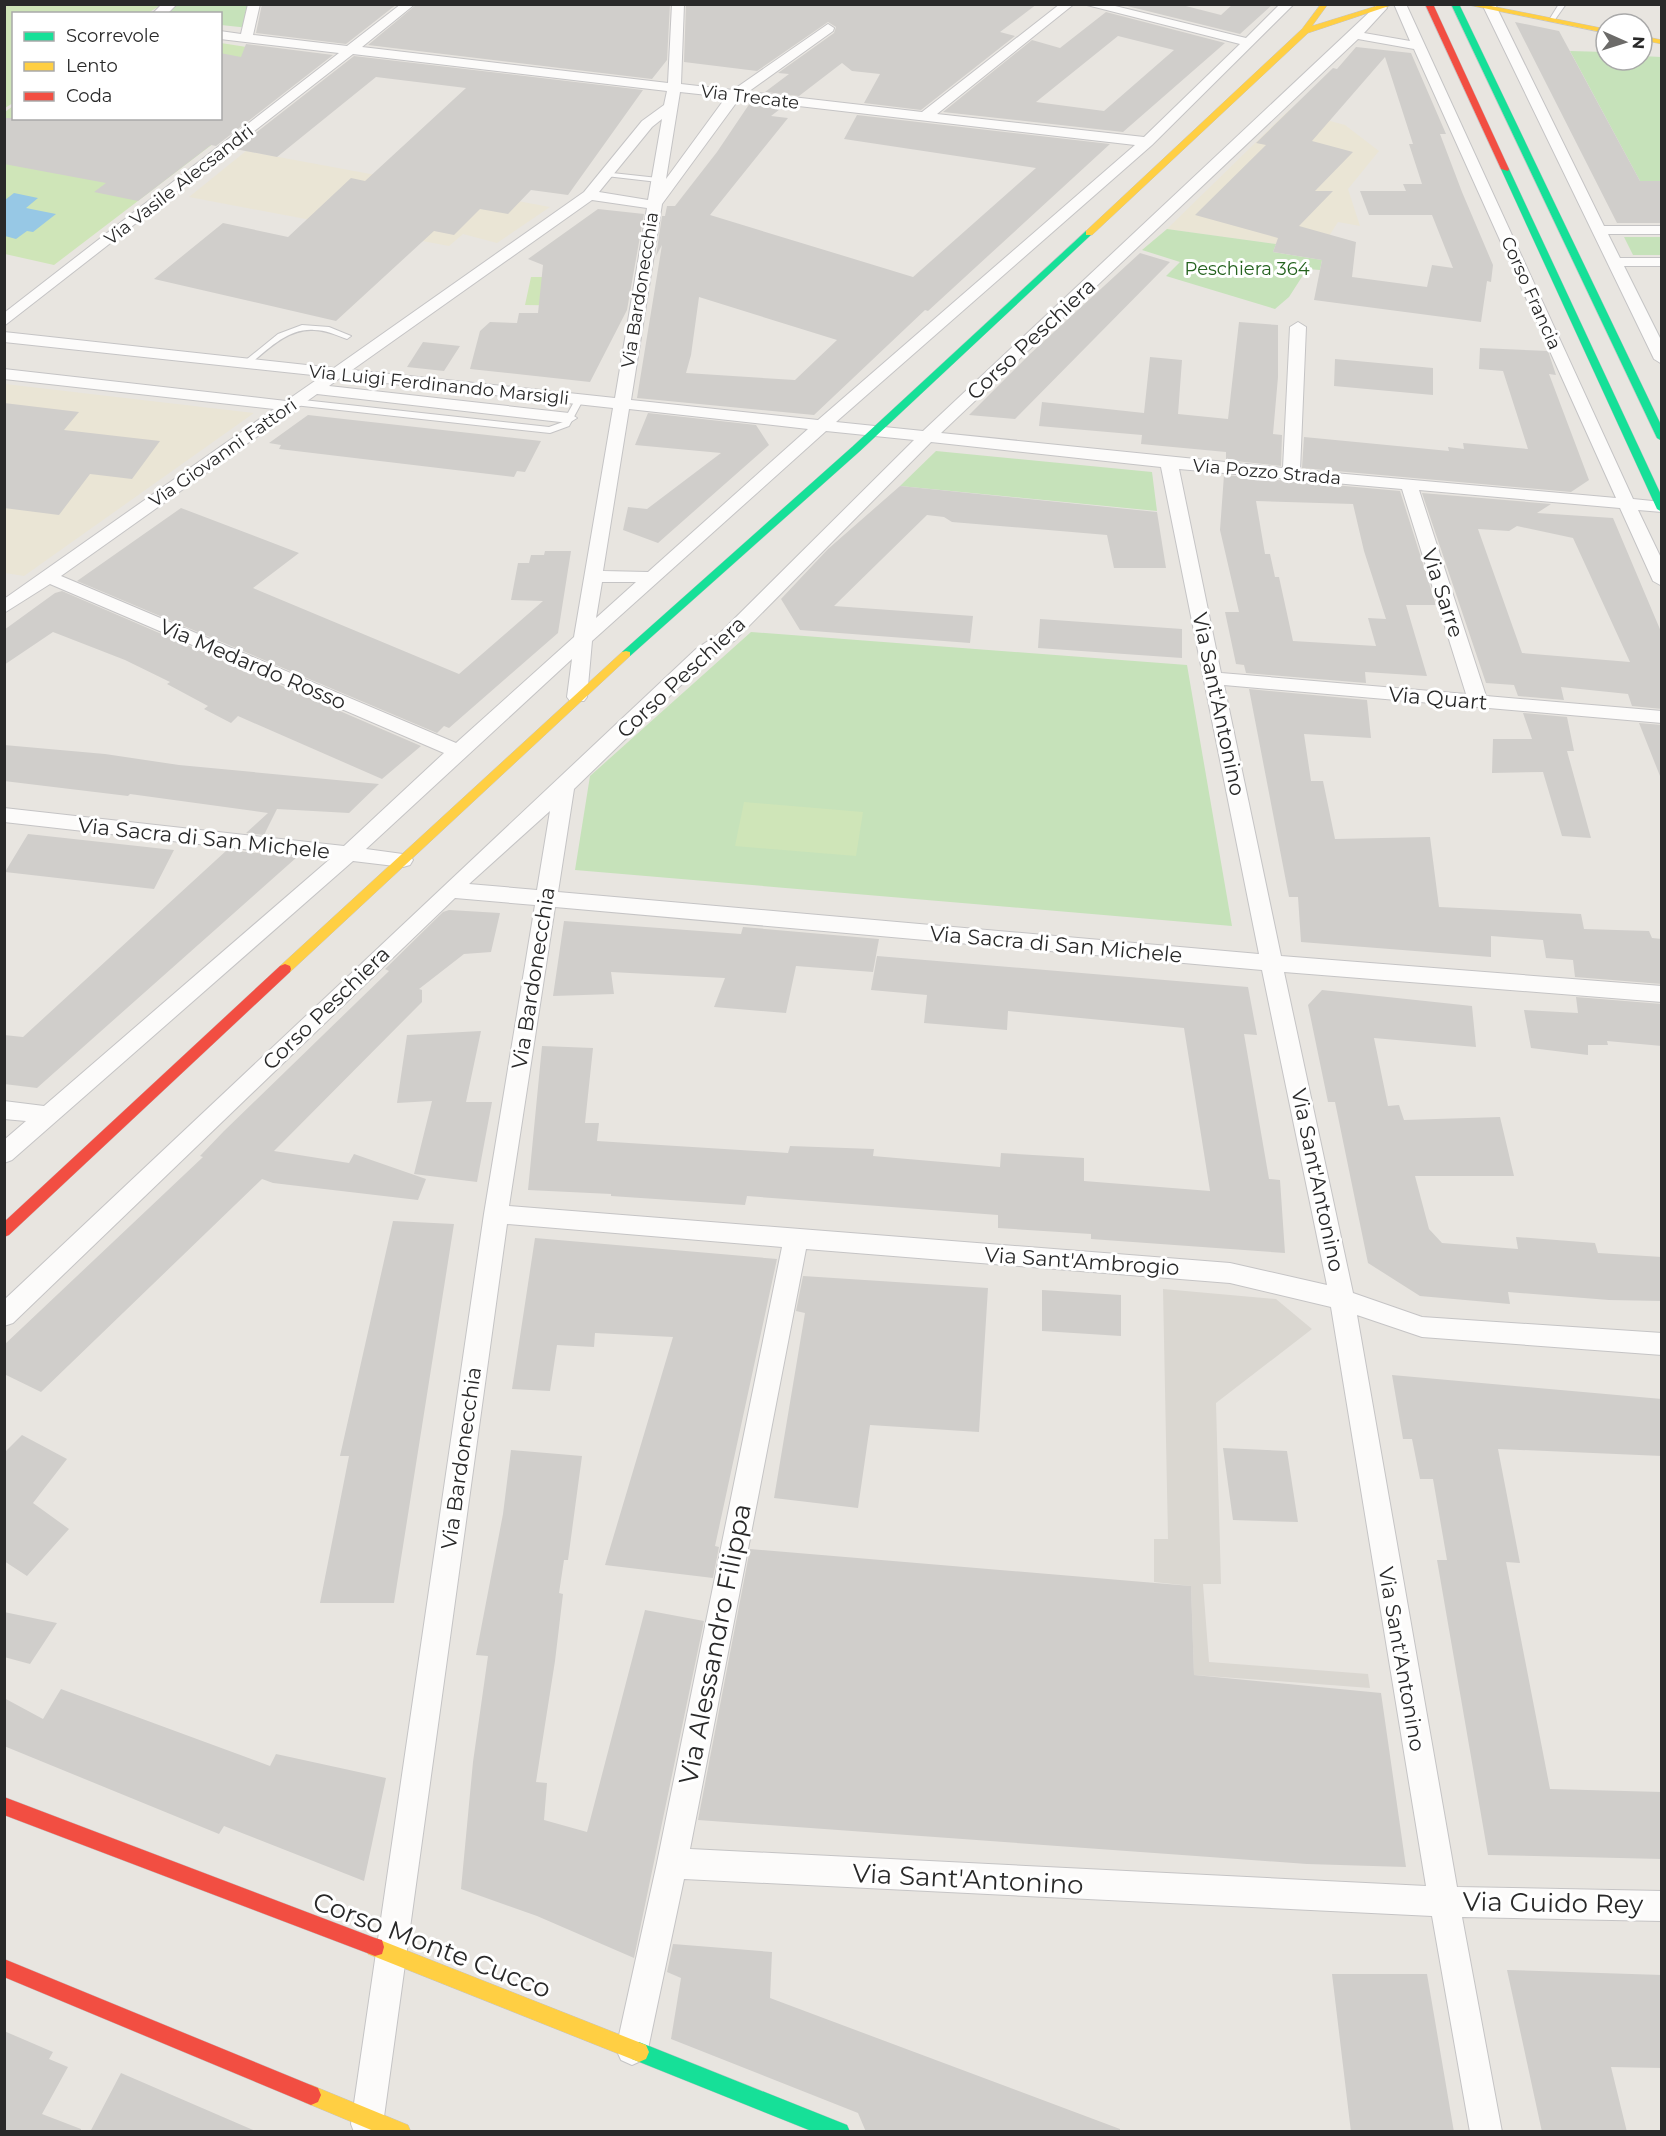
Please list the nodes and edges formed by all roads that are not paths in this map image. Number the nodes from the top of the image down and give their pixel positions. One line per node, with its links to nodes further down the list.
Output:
1 (254, 4): 21 (street)
2 (409, 4): 24 (street)
3 (678, 4): 25 (street, Via Bardonecchia)
4 (1068, 4): 28 (street)
5 (1089, 4): 22 (street)
6 (1288, 4): 22 (street)
7 (1324, 4): 18 (main road, Corso Peschiera)
8 (1401, 4): 23 (street, Corso Francia)
9 (1429, 4): 59 (main road, Corso Francia)
10 (1455, 4): 54 (main road)
11 (1467, 4): 14 (main road)
12 (1563, 4): 15 (lane)
13 (1386, 6): 18 (main road, Corso Peschiera); 20 (street, Corso Peschiera)
14 (1489, 7): 15 (main road); 34 (street)
15 (1552, 20): 17 (main road)
16 (828, 28): 26 (street)
17 (1594, 29)
18 (1305, 31): 52 (main road, Corso Peschiera)
19 (222, 35): 21 (street, Via Trecate)
20 (1355, 35): 23 (street); 53 (street, Corso Peschiera)
21 (246, 38): 24 (street, Via Trecate)
22 (1249, 42): 29 (street)
23 (1419, 46): 58 (street, Corso Francia)
24 (352, 50): 25 (street, Via Trecate); 38 (street, Via Vasile Alecsandri)
25 (674, 87): 26 (street, Via Trecate); 27 (street, Via Bardonecchia)
26 (735, 95): 28 (street, Via Trecate); 33 (street)
27 (670, 106): 30 (street, Via Giovanni Fattori); 31 (street, Via Bardonecchia)
28 (924, 117): 29 (street, Via Trecate)
29 (1148, 142): 51 (street)
30 (606, 174): 31 (lane); 32 (street, Via Giovanni Fattori)
31 (658, 180): 33 (street, Via Bardonecchia)
32 (589, 195): 33 (street); 45 (street, Via Giovanni Fattori)
33 (654, 205): 49 (street, Via Bardonecchia)
34 (1598, 230): 35 (street); 36 (street)
35 (1662, 230)
36 (1614, 262): 37 (street); 42 (street)
37 (1662, 262)
38 (4, 321)
39 (1298, 327): 56 (street)
40 (347, 336): 43 (lane)
41 (4, 337): 43 (street, Via Luigi Ferdinando Marsigli)
42 (1662, 359)
43 (244, 364): 45 (street, Via Luigi Ferdinando Marsigli)
44 (4, 374): 48 (street)
45 (336, 374): 46 (street, Via Giovanni Fattori); 47 (street, Via Luigi Ferdinando Marsigli)
46 (313, 389): 48 (street, Via Giovanni Fattori); 50 (street)
47 (579, 400): 49 (street, Via Luigi Ferdinando Marsigli); 50 (lane)
48 (291, 404): 50 (lane); 62 (street, Via Giovanni Fattori)
49 (622, 405): 51 (street, Via Luigi Ferdinando Marsigli); 61 (street, Via Bardonecchia)
50 (569, 418)
51 (820, 427): 52 (street, Via Luigi Ferdinando Marsigli); 63 (street)
52 (873, 433): 53 (street, Via Pozzo Strada); 68 (main road, Corso Peschiera)
53 (926, 438): 55 (street, Via Pozzo Strada); 72 (street, Corso Peschiera)
54 (1662, 438)
55 (1169, 463): 56 (street, Via Pozzo Strada); 67 (street, Via Sant'Antonino)
56 (1291, 474): 57 (street, Via Pozzo Strada)
57 (1409, 485): 58 (street, Via Pozzo Strada); 69 (street, Via Sarre)
58 (1627, 504): 59 (street, Via Pozzo Strada); 60 (street); 64 (street, Corso Francia)
59 (1661, 508)
60 (1662, 515)
61 (593, 576): 63 (street); 66 (street, Via Bardonecchia)
62 (48, 577): 65 (street, Via Giovanni Fattori); 71 (street, Via Medardo Rosso)
63 (652, 577): 66 (street)
64 (1662, 581)
65 (4, 608)
66 (583, 640): 68 (street, Via Bardonecchia); 71 (street)
67 (1214, 678): 69 (street, Via Quart); 78 (street, Via Sant'Antonino)
68 (577, 697): 75 (main road, Corso Peschiera)
69 (1478, 701): 70 (street, Via Quart)
70 (1662, 717)
71 (458, 751): 74 (street)
72 (564, 787): 76 (street, Corso Peschiera); 77 (street, Via Bardonecchia)
73 (4, 815): 74 (street, Via Sacra di San Michele)
74 (348, 854): 75 (street, Via Sacra di San Michele); 81 (street)
75 (403, 860): 84 (main road, Corso Peschiera)
76 (450, 890): 77 (street, Via Sacra di San Michele); 87 (street, Corso Peschiera)
77 (545, 898): 78 (street, Via Sacra di San Michele); 83 (street, Via Bardonecchia)
78 (1272, 963): 79 (street, Via Sacra di San Michele); 86 (street, Via Sant'Antonino)
79 (1662, 994)
80 (4, 1110): 81 (street)
81 (47, 1115): 82 (street)
82 (4, 1154)
83 (496, 1214): 85 (street, Via Sant'Ambrogio); 93 (street, Via Bardonecchia)
84 (4, 1232)
85 (795, 1239): 86 (street, Via Sant'Ambrogio); 90 (street, Via Alessandro Filippa)
86 (1342, 1299): 88 (street, Via Sant'Ambrogio); 91 (street, Via Sant'Antonino)
87 (4, 1316)
88 (1662, 1344)
89 (4, 1806): 93 (main road, Corso Monte Cucco)
90 (672, 1863): 91 (street, Via Sant'Antonino); 95 (street, Via Alessandro Filippa)
91 (1444, 1901): 92 (street, Via Guido Rey); 99 (street, Via Sant'Antonino)
92 (1662, 1906)
93 (390, 1953): 95 (main road, Corso Monte Cucco); 96 (street, Via Bardonecchia)
94 (4, 1968): 96 (main road)
95 (632, 2049): 98 (main road, Corso Monte Cucco)
96 (367, 2125): 97 (main road)
97 (401, 2132)
98 (840, 2132)
99 (1486, 2132)

